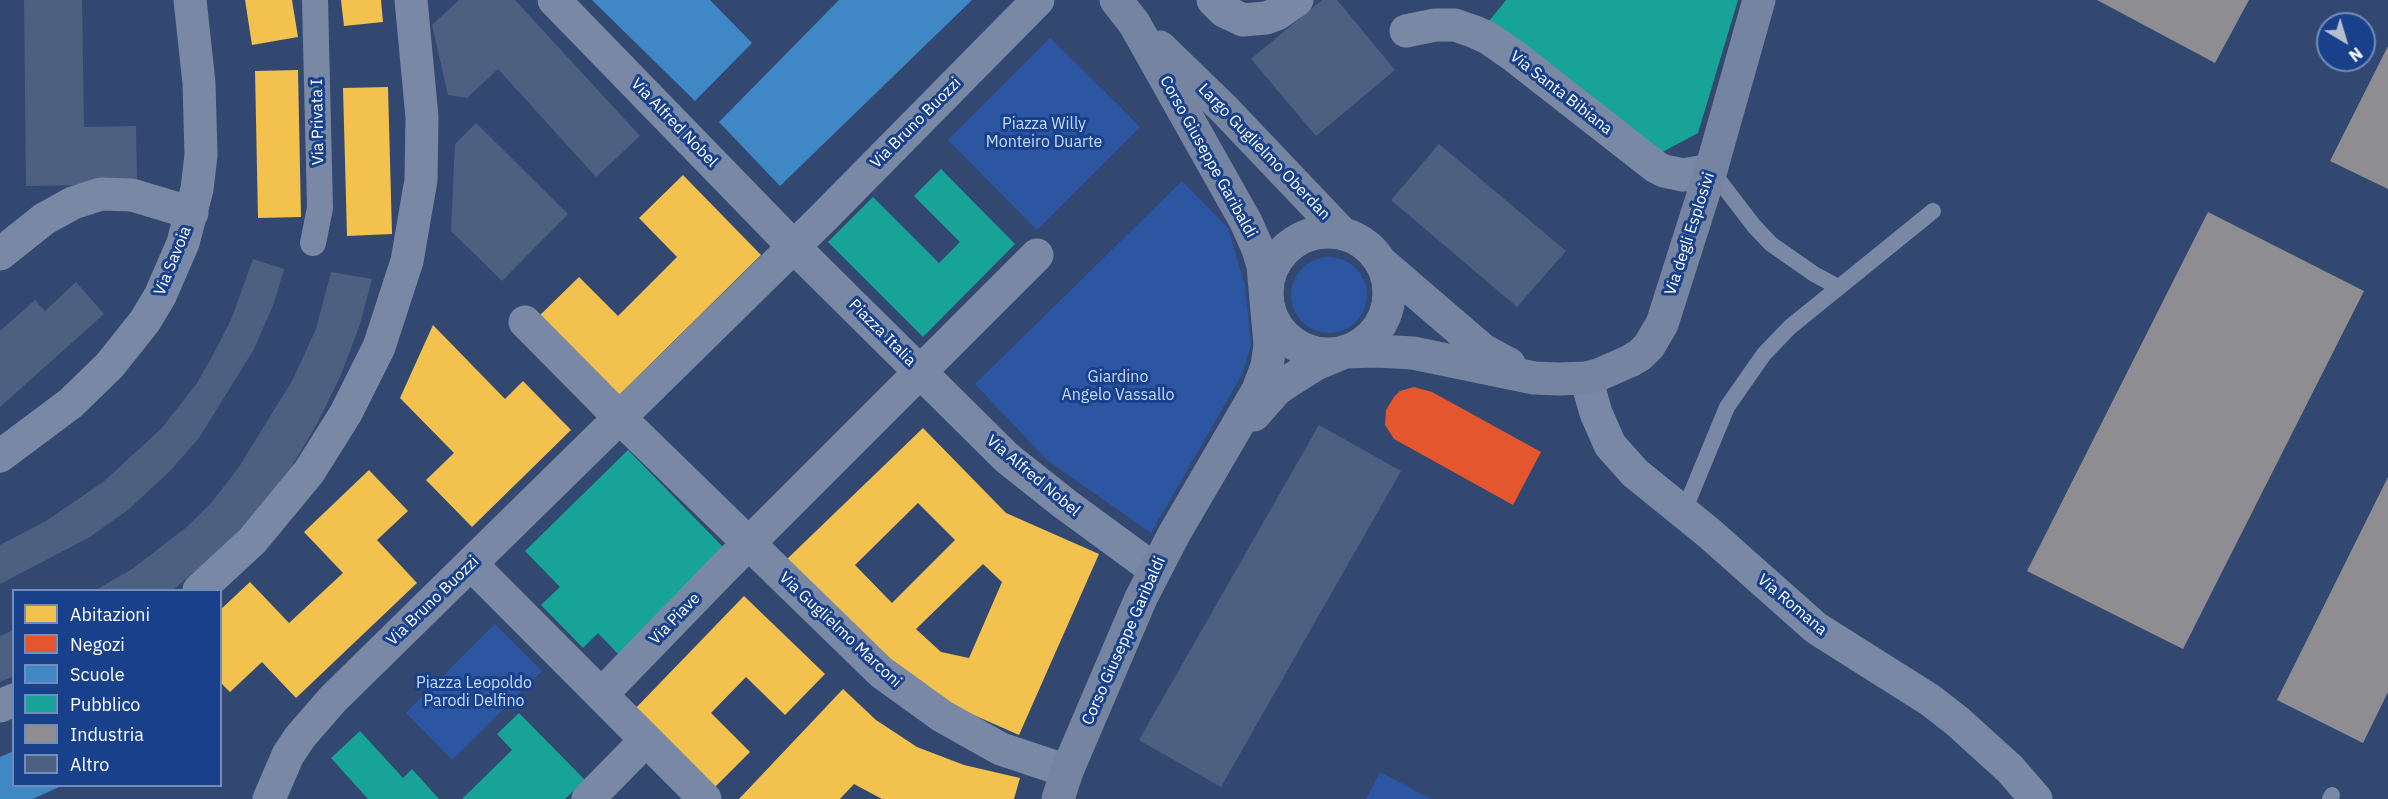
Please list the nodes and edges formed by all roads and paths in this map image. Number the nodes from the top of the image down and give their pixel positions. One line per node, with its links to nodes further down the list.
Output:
1 (190, 0): 13 (street, Via Savoia)
2 (315, 0): 15 (street, Via Privata I)
3 (411, 0): 34 (street)
4 (554, 0): 16 (street, Via Alfred Nobel)
5 (1038, 0): 16 (street, Via Bruno Buozzi)
6 (1213, 0): 7 (street)
7 (1298, 0)
8 (1759, 0): 11 (main road, Via degli Esplosivi)
9 (1125, 11): 14 (main road, Largo Guglielmo Oberdan); 21 (main road, Corso Giuseppe Garibaldi)
10 (1407, 31): 11 (street, Via Santa Bibiana)
11 (1711, 170): 20 (lane); 26 (main road, Via degli Esplosivi)
12 (1933, 211): 20 (lane)
13 (192, 213): 17 (street); 28 (street, Via Savoia)
14 (1341, 232): 19 (main road, Largo Guglielmo Oberdan); 21 (main road, Largo Guglielmo Oberdan)
15 (313, 243)
16 (794, 247): 24 (street, Piazza Italia); 27 (street)
17 (0, 254)
18 (1037, 255): 24 (street)
19 (1383, 264): 23 (main road, Largo Guglielmo Oberdan); 25 (main road, Via degli Esplosivi)
20 (1838, 287): 30 (lane)
21 (1267, 296): 23 (main road, Largo Guglielmo Oberdan); 29 (main road, Corso Giuseppe Garibaldi)
22 (525, 322): 27 (street)
23 (1345, 352): 25 (main road, Via degli Esplosivi); 29 (main road, Corso Giuseppe Garibaldi)
24 (920, 372): 31 (street, Piazza Italia); 33 (street, Via Alfred Nobel)
25 (1534, 378): 26 (main road, Via degli Esplosivi)
26 (1586, 378): 30 (street, Via Romana)
27 (620, 418): 31 (street); 32 (street, Via Bruno Buozzi)
28 (0, 456)
29 (1218, 457): 33 (main road, Corso Giuseppe Garibaldi)
30 (1684, 512): 41 (street, Via Romana)
31 (749, 543): 35 (street, Via Piave); 37 (street, Via Guglielmo Marconi)
32 (471, 564): 35 (street); 38 (street, Via Bruno Buozzi)
33 (1155, 570): 37 (main road, Corso Giuseppe Garibaldi)
34 (201, 589)
35 (602, 694): 36 (street)
36 (646, 740): 39 (street); 40 (street)
37 (1063, 785)
38 (268, 799)
39 (588, 799)
40 (705, 799)
41 (2036, 799)

